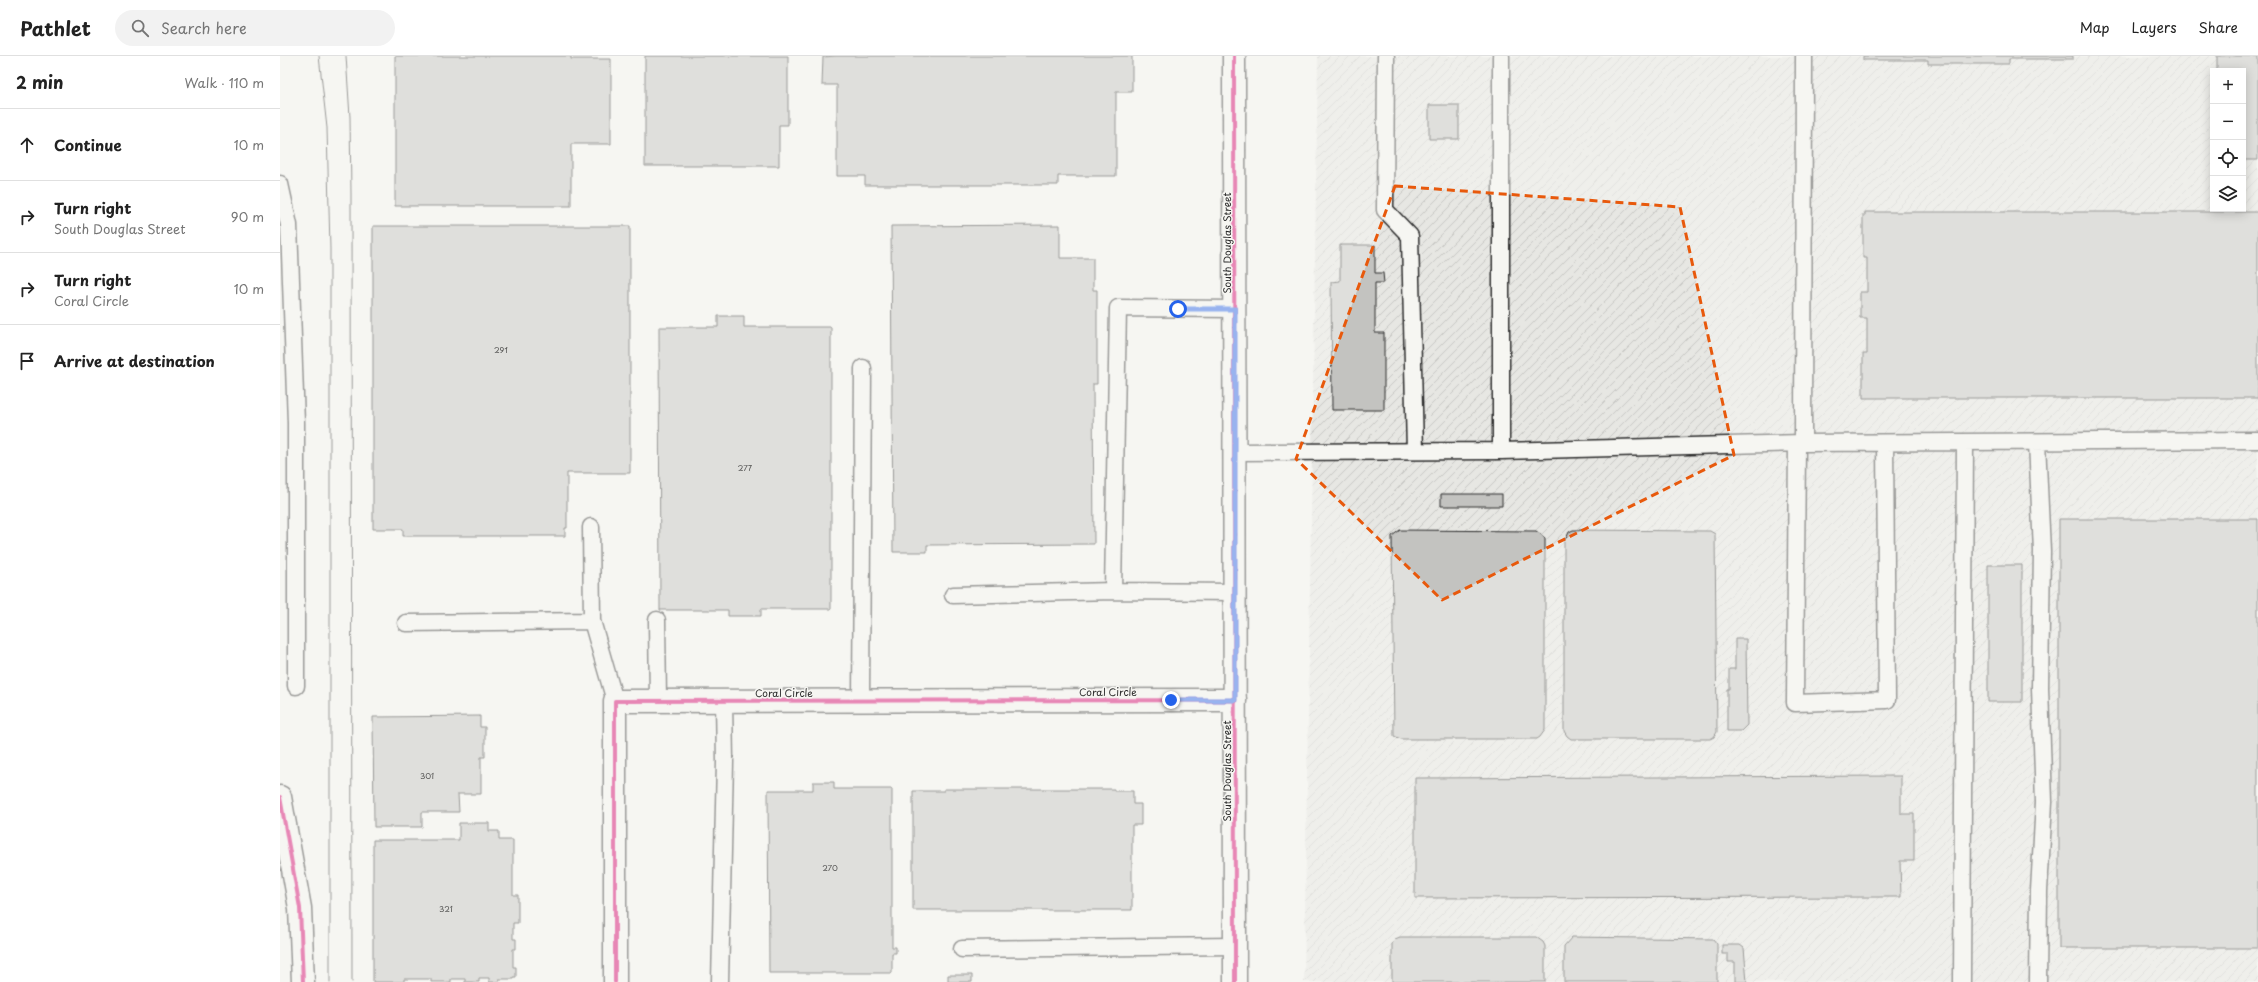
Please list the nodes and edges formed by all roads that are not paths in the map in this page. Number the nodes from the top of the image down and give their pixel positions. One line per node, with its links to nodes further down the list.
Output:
1 (1234, 56): 6 (street, South Douglas Street)
2 (1386, 56): 13 (lane)
3 (1501, 56): 14 (lane)
4 (1804, 56): 11 (lane)
5 (280, 184): 23 (lane)
6 (1235, 309): 15 (street, South Douglas Street); 17 (lane)
7 (863, 368): 28 (lane)
8 (2258, 440): 10 (lane)
9 (1965, 442): 10 (lane); 12 (lane); 36 (lane)
10 (2037, 442): 37 (lane)
11 (1800, 443): 12 (lane); 12 (lane); 14 (lane)
12 (1885, 443)
13 (1415, 451): 14 (lane); 15 (lane)
14 (1501, 451)
15 (1235, 452): 18 (street, South Douglas Street)
16 (591, 527): 21 (lane)
17 (1113, 591): 18 (lane); 19 (lane)
18 (1235, 592): 24 (street, South Douglas Street)
19 (953, 595)
20 (657, 620): 26 (lane)
21 (592, 621): 22 (lane); 25 (lane)
22 (406, 623)
23 (296, 686)
24 (1235, 700): 28 (street, Coral Circle); 30 (street, South Douglas Street)
25 (614, 701): 26 (street, Coral Circle); 33 (street)
26 (658, 701): 27 (street, Coral Circle)
27 (724, 701): 28 (street, Coral Circle); 34 (lane)
28 (861, 701)
29 (280, 797): 32 (street)
30 (1235, 946): 31 (lane); 35 (street, South Douglas Street)
31 (962, 949)
32 (303, 982)
33 (615, 982)
34 (720, 982)
35 (1235, 982)
36 (1962, 982)
37 (2038, 982)

